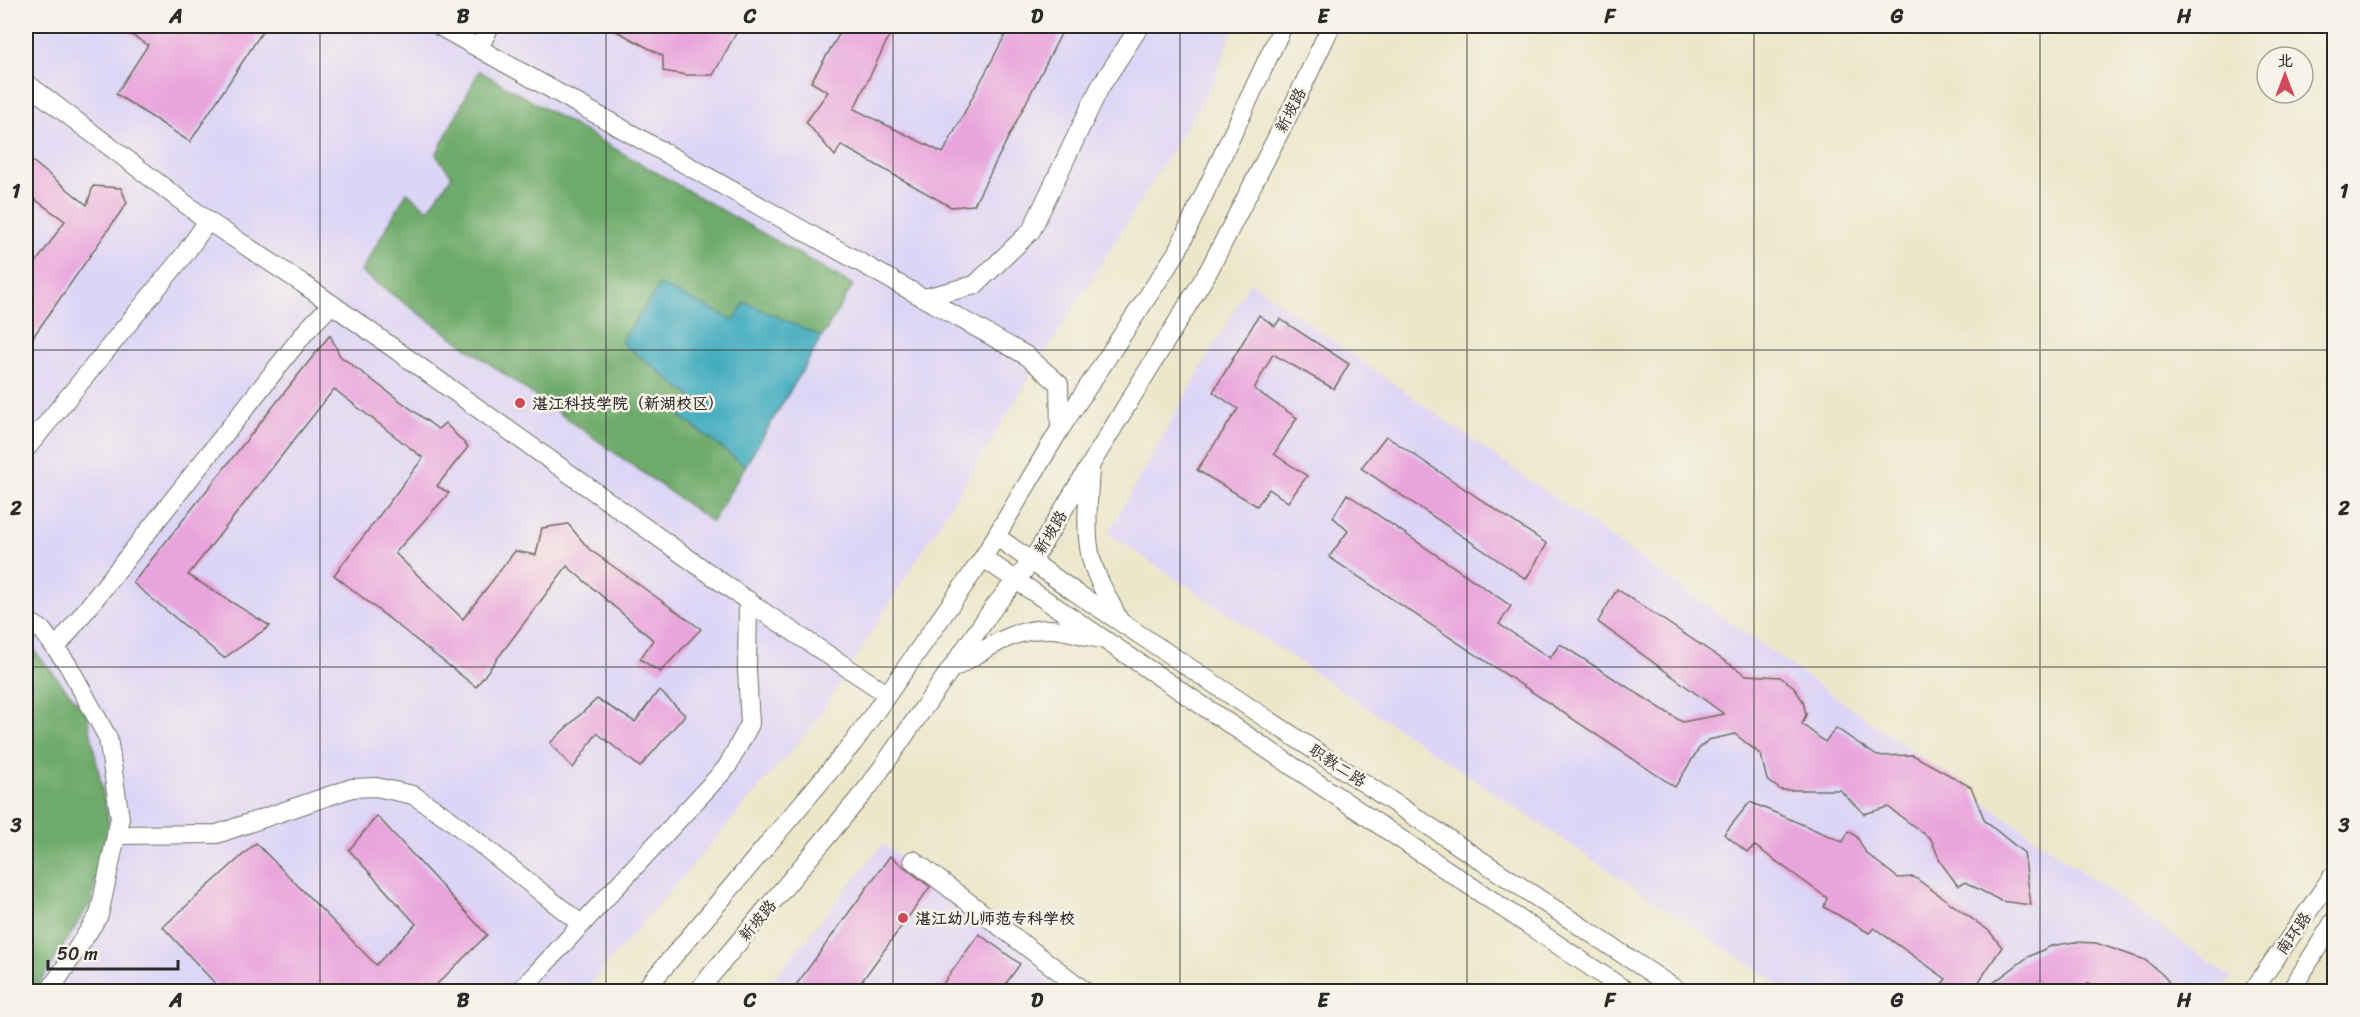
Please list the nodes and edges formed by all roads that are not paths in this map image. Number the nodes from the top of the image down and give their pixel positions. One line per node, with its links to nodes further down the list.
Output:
1 (439, 26): 6 (street)
2 (489, 26): 6 (street)
3 (1140, 26): 9 (street)
4 (1283, 26): 11 (street)
5 (1331, 26): 13 (street, 新坡路)
6 (479, 48): 9 (street)
7 (26, 83): 8 (street)
8 (208, 221): 10 (street); 12 (street)
9 (924, 298): 11 (street)
10 (332, 304): 18 (street); 22 (street)
11 (1060, 429): 14 (street)
12 (26, 449)
13 (1090, 466): 16 (street, 新坡路); 20 (street)
14 (997, 537): 15 (street); 16 (street, 职教二路)
15 (983, 558): 17 (street, 职教二路); 24 (street)
16 (1032, 561): 17 (street, 新坡路); 20 (street, 职教二路)
17 (1017, 580): 21 (street, 职教二路); 23 (street, 新坡路)
18 (748, 600): 24 (street); 29 (street)
19 (26, 620): 22 (street)
20 (1120, 622): 36 (street, 职教二路)
21 (1106, 640): 23 (street); 35 (street, 职教二路)
22 (56, 648): 25 (street)
23 (950, 671): 33 (street, 新坡路)
24 (887, 694): 32 (street)
25 (116, 835): 29 (street); 30 (street)
26 (913, 860): 34 (street)
27 (2334, 874): 37 (street, 南环路)
28 (2334, 921): 38 (street, 南环路)
29 (581, 924): 31 (street)
30 (49, 992)
31 (519, 992)
32 (643, 992)
33 (697, 992)
34 (1086, 992)
35 (1628, 992)
36 (1680, 992)
37 (2252, 992)
38 (2290, 992)

